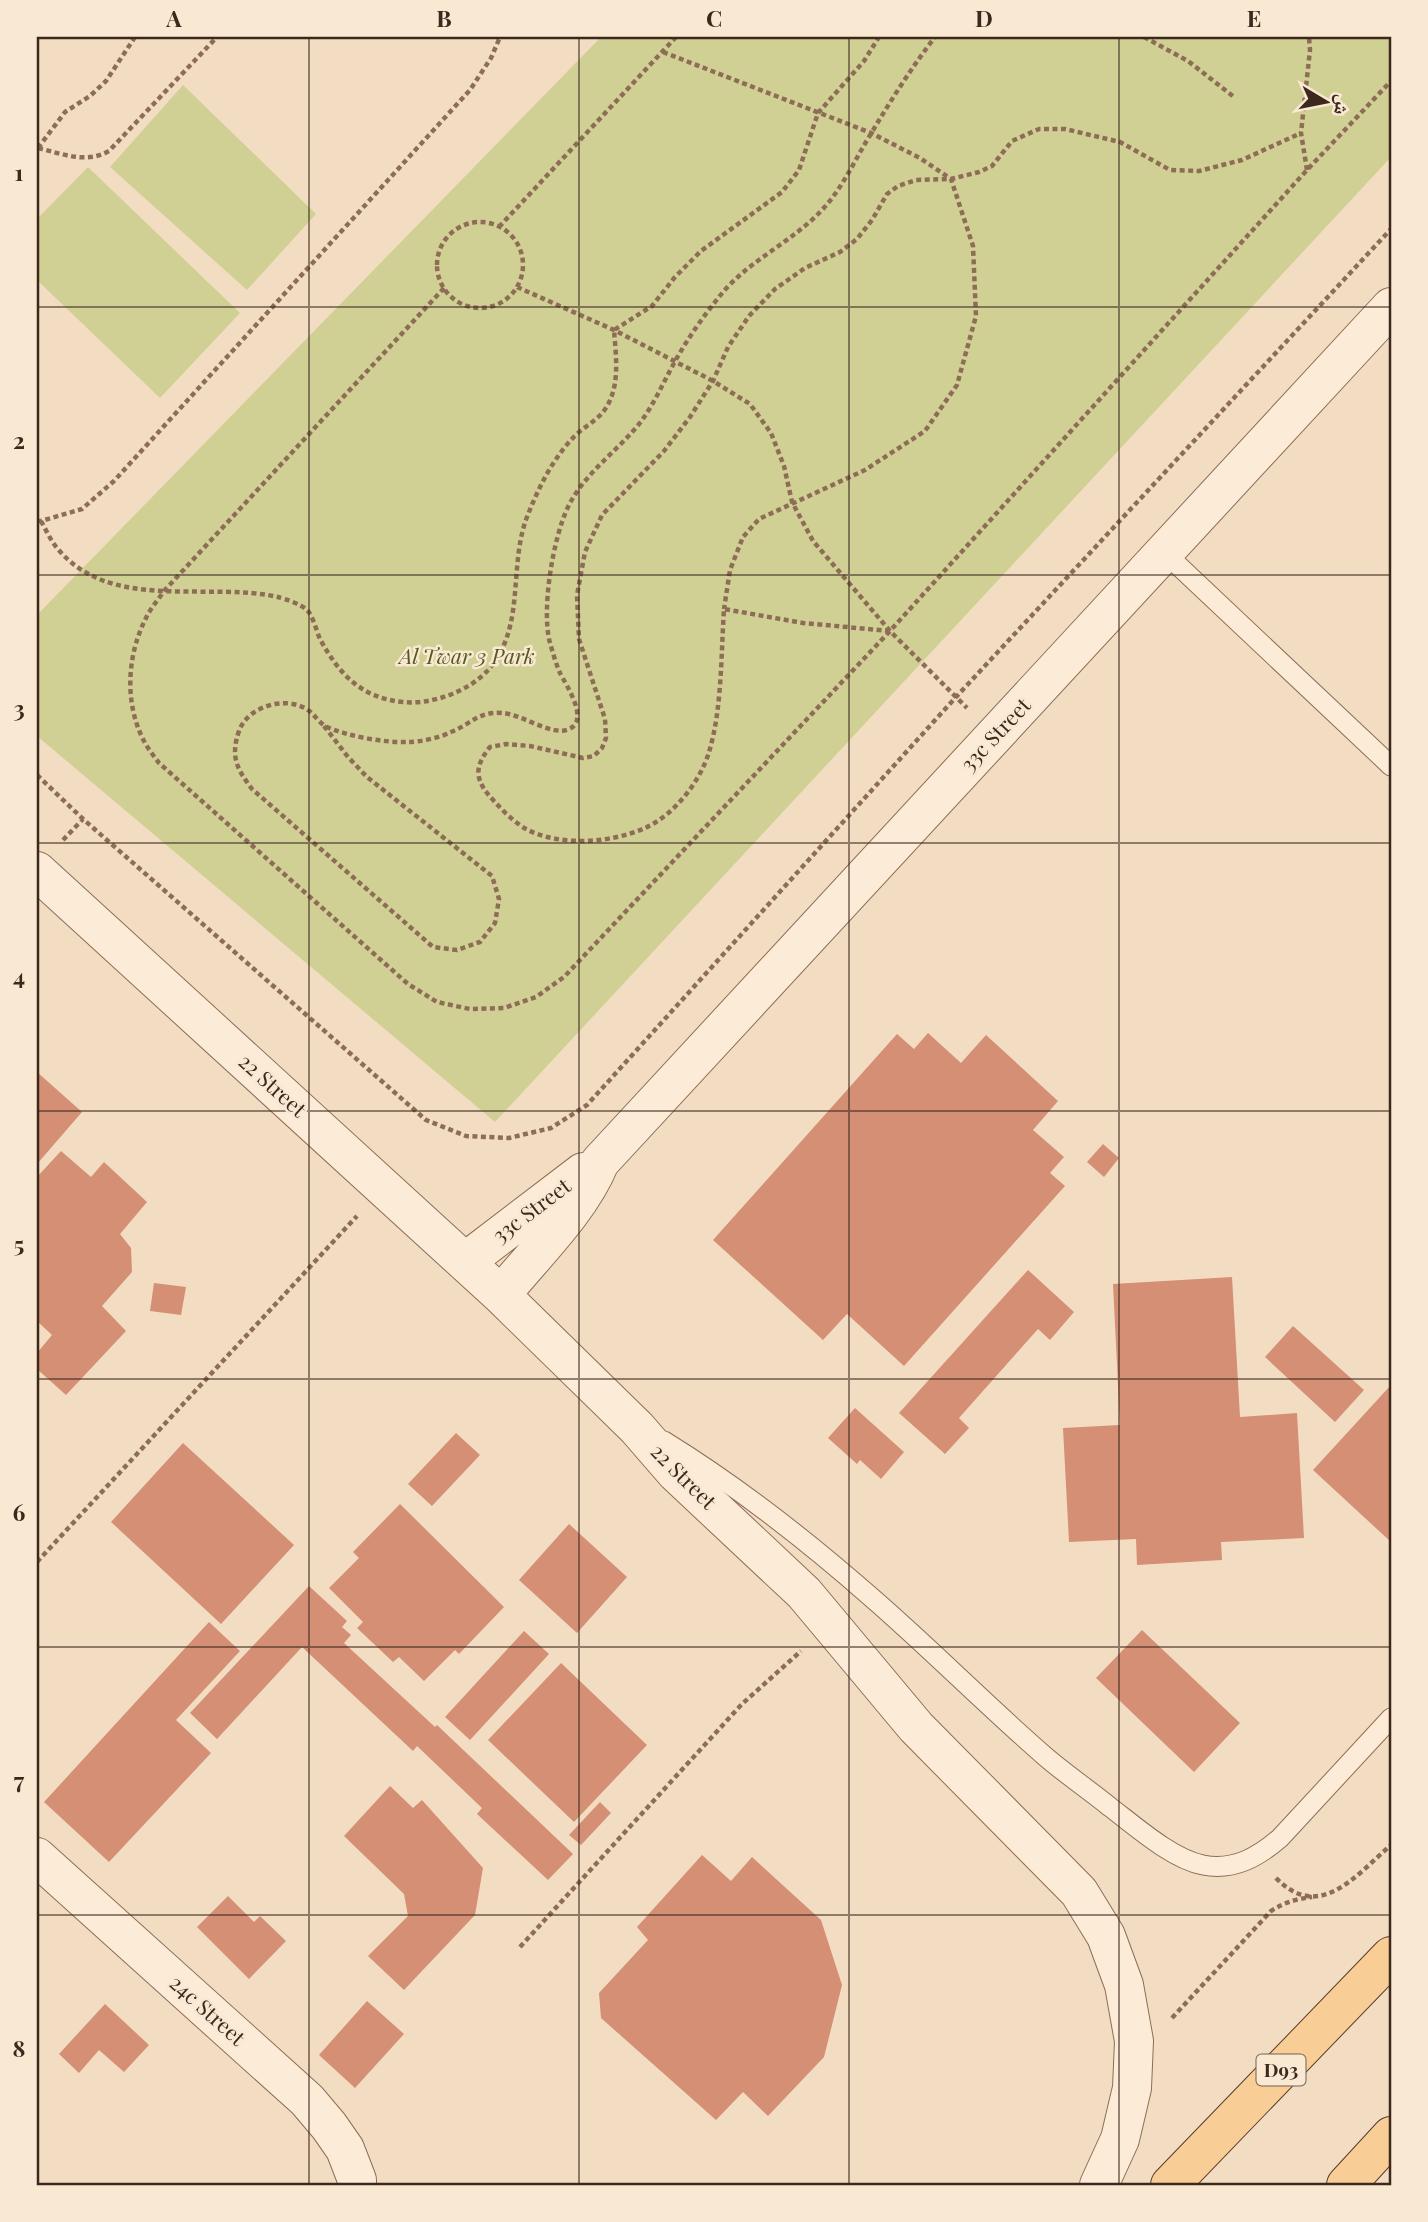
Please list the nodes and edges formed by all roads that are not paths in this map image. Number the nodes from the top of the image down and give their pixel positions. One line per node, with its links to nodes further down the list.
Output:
1 (1388, 318): 2 (street, 33c Street)
2 (1164, 553): 3 (lane); 5 (street, 33c Street)
3 (1391, 766)
4 (37, 872): 6 (street, 22 Street)
5 (600, 1162): 6 (street, 33c Street); 7 (street, 33c Street)
6 (465, 1262): 7 (street, 22 Street)
7 (501, 1295): 8 (street, 22 Street)
8 (637, 1428): 9 (lane); 14 (street, 22 Street)
9 (1391, 1718)
10 (37, 1857): 13 (street, 24c Street)
11 (1391, 1956): 15 (main road, D93)
12 (1391, 2136): 16 (main road)
13 (357, 2183)
14 (1099, 2185)
15 (1170, 2185)
16 (1346, 2185)

